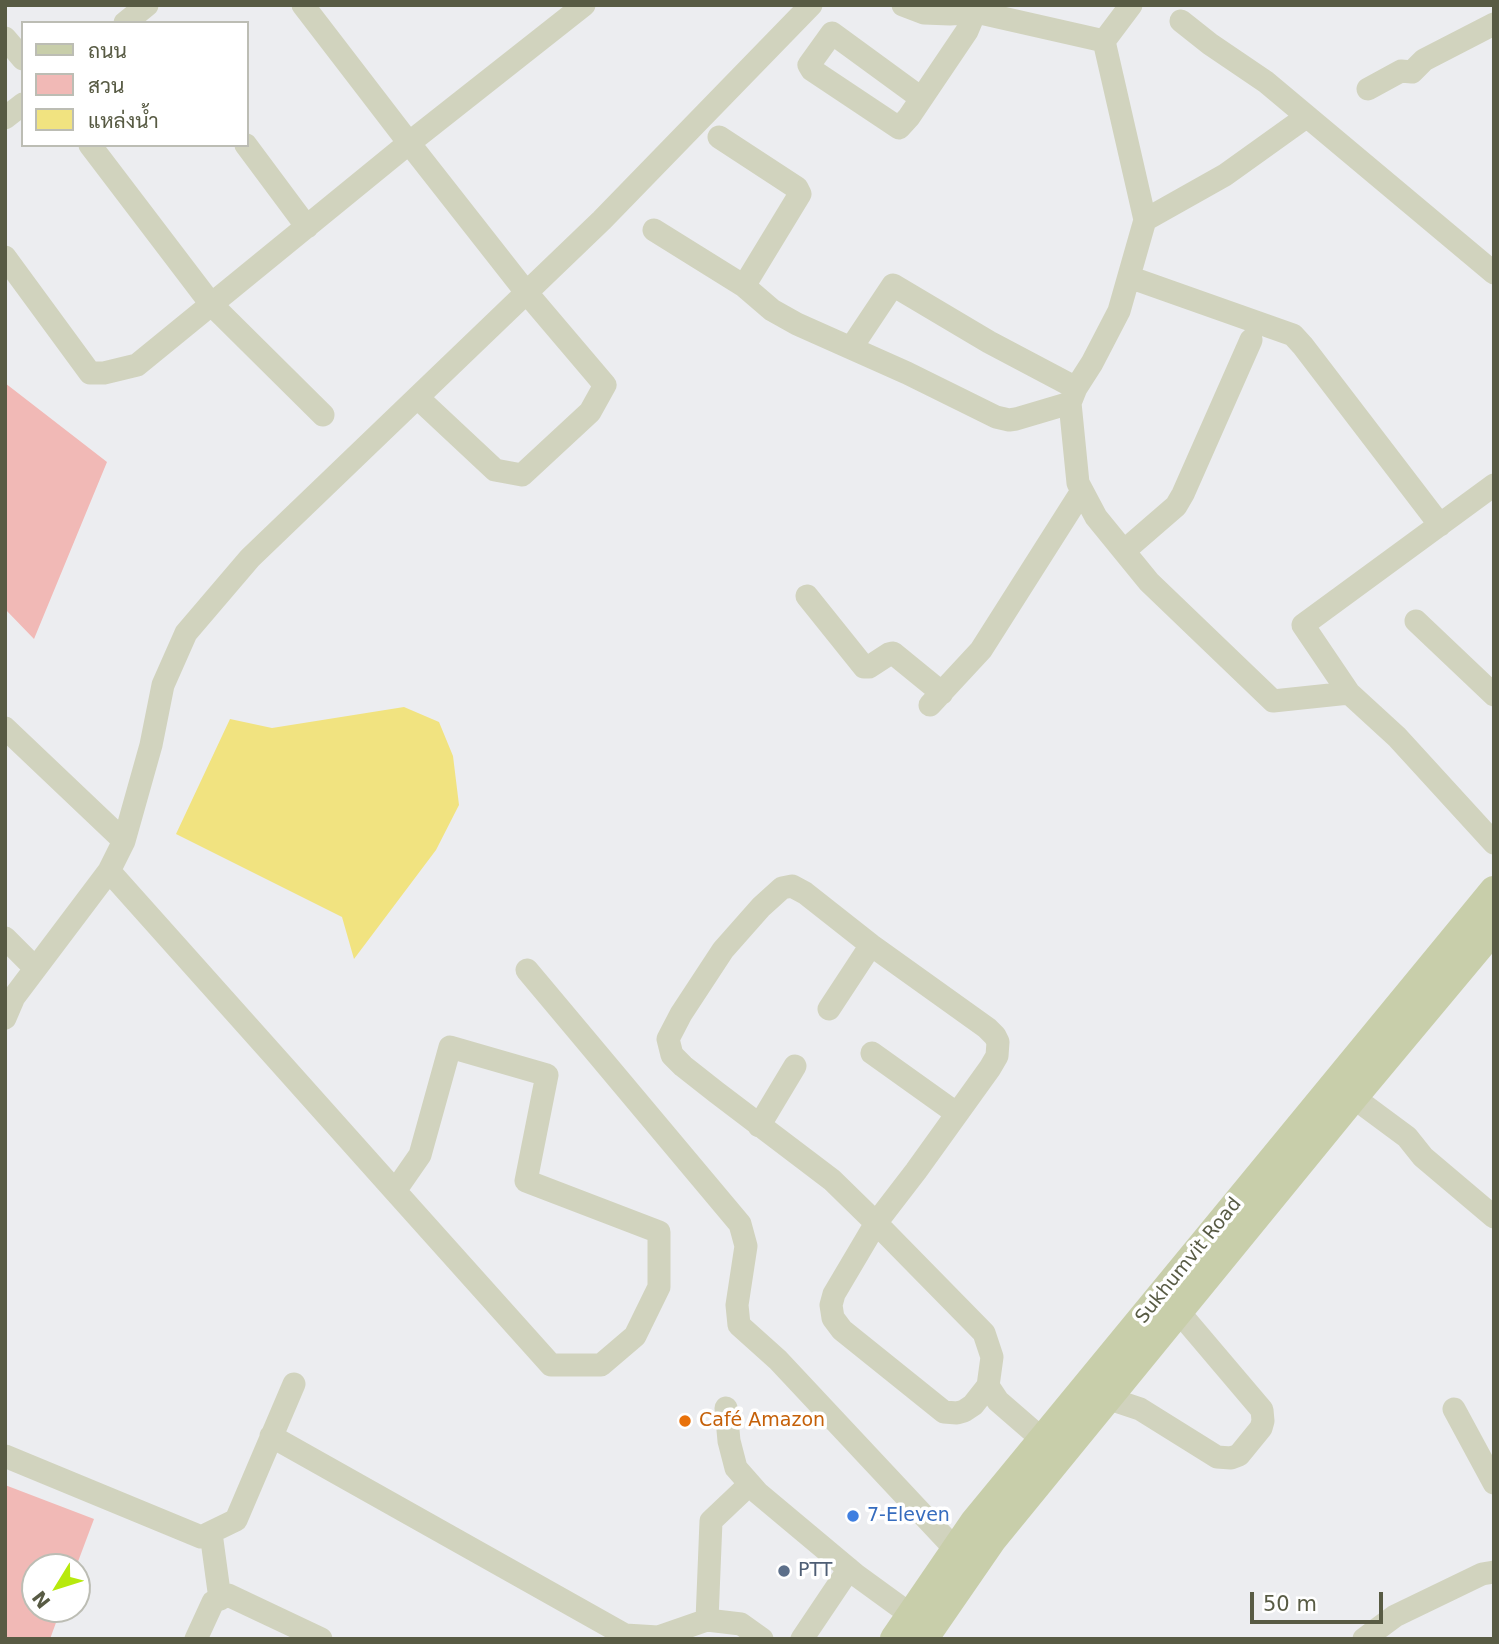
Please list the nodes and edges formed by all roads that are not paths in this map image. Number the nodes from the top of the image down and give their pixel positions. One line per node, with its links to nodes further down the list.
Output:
1 (303, 5): 19 (street)
2 (584, 5): 7 (street)
3 (811, 5): 29 (street)
4 (903, 5): 6 (street)
5 (1131, 5): 11 (street)
6 (977, 8): 11 (street); 14 (street)
7 (558, 13): 19 (street)
8 (1181, 21): 16 (street)
9 (1494, 24): 13 (street)
10 (5, 38): 12 (street)
11 (1104, 41): 22 (street)
12 (21, 58)
13 (1368, 89)
14 (921, 98): 14 (street)
15 (21, 106): 17 (street)
16 (1306, 117): 22 (street); 26 (street)
17 (5, 118)
18 (719, 137): 28 (street)
19 (409, 144): 23 (street); 29 (street)
20 (92, 147): 30 (street)
21 (247, 147): 23 (street)
22 (1145, 220): 27 (street)
23 (307, 227): 30 (street)
24 (654, 230): 28 (street)
25 (5, 257): 30 (street)
26 (1494, 273)
27 (1129, 277): 33 (street); 38 (street)
28 (744, 286): 32 (street)
29 (526, 292): 34 (street); 34 (street)
30 (211, 304): 35 (street)
31 (1251, 340): 39 (street)
32 (850, 348): 33 (street); 33 (street)
33 (1073, 396): 37 (street)
34 (418, 398): 45 (street)
35 (323, 415)
36 (1494, 485): 38 (street)
37 (1082, 491): 39 (street); 40 (street)
38 (1440, 525): 42 (street)
39 (1124, 551): 42 (street)
40 (807, 596)
41 (1416, 621): 43 (street)
42 (1349, 693): 46 (street)
43 (1494, 695)
44 (5, 728): 45 (street)
45 (124, 841): 47 (street)
46 (1494, 843)
47 (109, 871): 52 (street); 61 (street)
48 (1494, 891): 71 (main road, Sukhumvit Road)
49 (1494, 928): 58 (main road, Sukhumvit Road)
50 (5, 938): 52 (street)
51 (871, 945): 54 (street); 59 (street); 60 (street)
52 (35, 968): 55 (street)
53 (527, 970): 76 (street)
54 (829, 1009)
55 (5, 1018)
56 (872, 1053): 59 (street)
57 (795, 1066): 60 (street)
58 (1353, 1097): 62 (street); 64 (main road, Sukhumvit Road)
59 (956, 1113): 63 (street)
60 (760, 1126): 63 (street)
61 (395, 1191): 61 (street)
62 (1494, 1217)
63 (876, 1223): 66 (street); 66 (street)
64 (1178, 1311): 67 (main road, Sukhumvit Road); 67 (street)
65 (294, 1384): 70 (street)
66 (988, 1386): 71 (street)
67 (1107, 1398): 81 (main road, Sukhumvit Road)
68 (726, 1408): 73 (street)
69 (1454, 1409): 74 (street)
70 (271, 1436): 75 (street); 80 (street)
71 (1043, 1440): 76 (main road, Sukhumvit Road)
72 (5, 1456): 75 (street)
73 (750, 1483): 77 (street); 80 (street)
74 (1494, 1483)
75 (211, 1533): 79 (street)
76 (957, 1550): 81 (main road, Sukhumvit Road)
77 (849, 1569): 81 (street); 85 (street)
78 (1494, 1572): 86 (street)
79 (220, 1599): 82 (street); 83 (street)
80 (707, 1620): 84 (street)
81 (921, 1633)
82 (196, 1639)
83 (321, 1639)
84 (762, 1639)
85 (802, 1639)
86 (1364, 1639)

